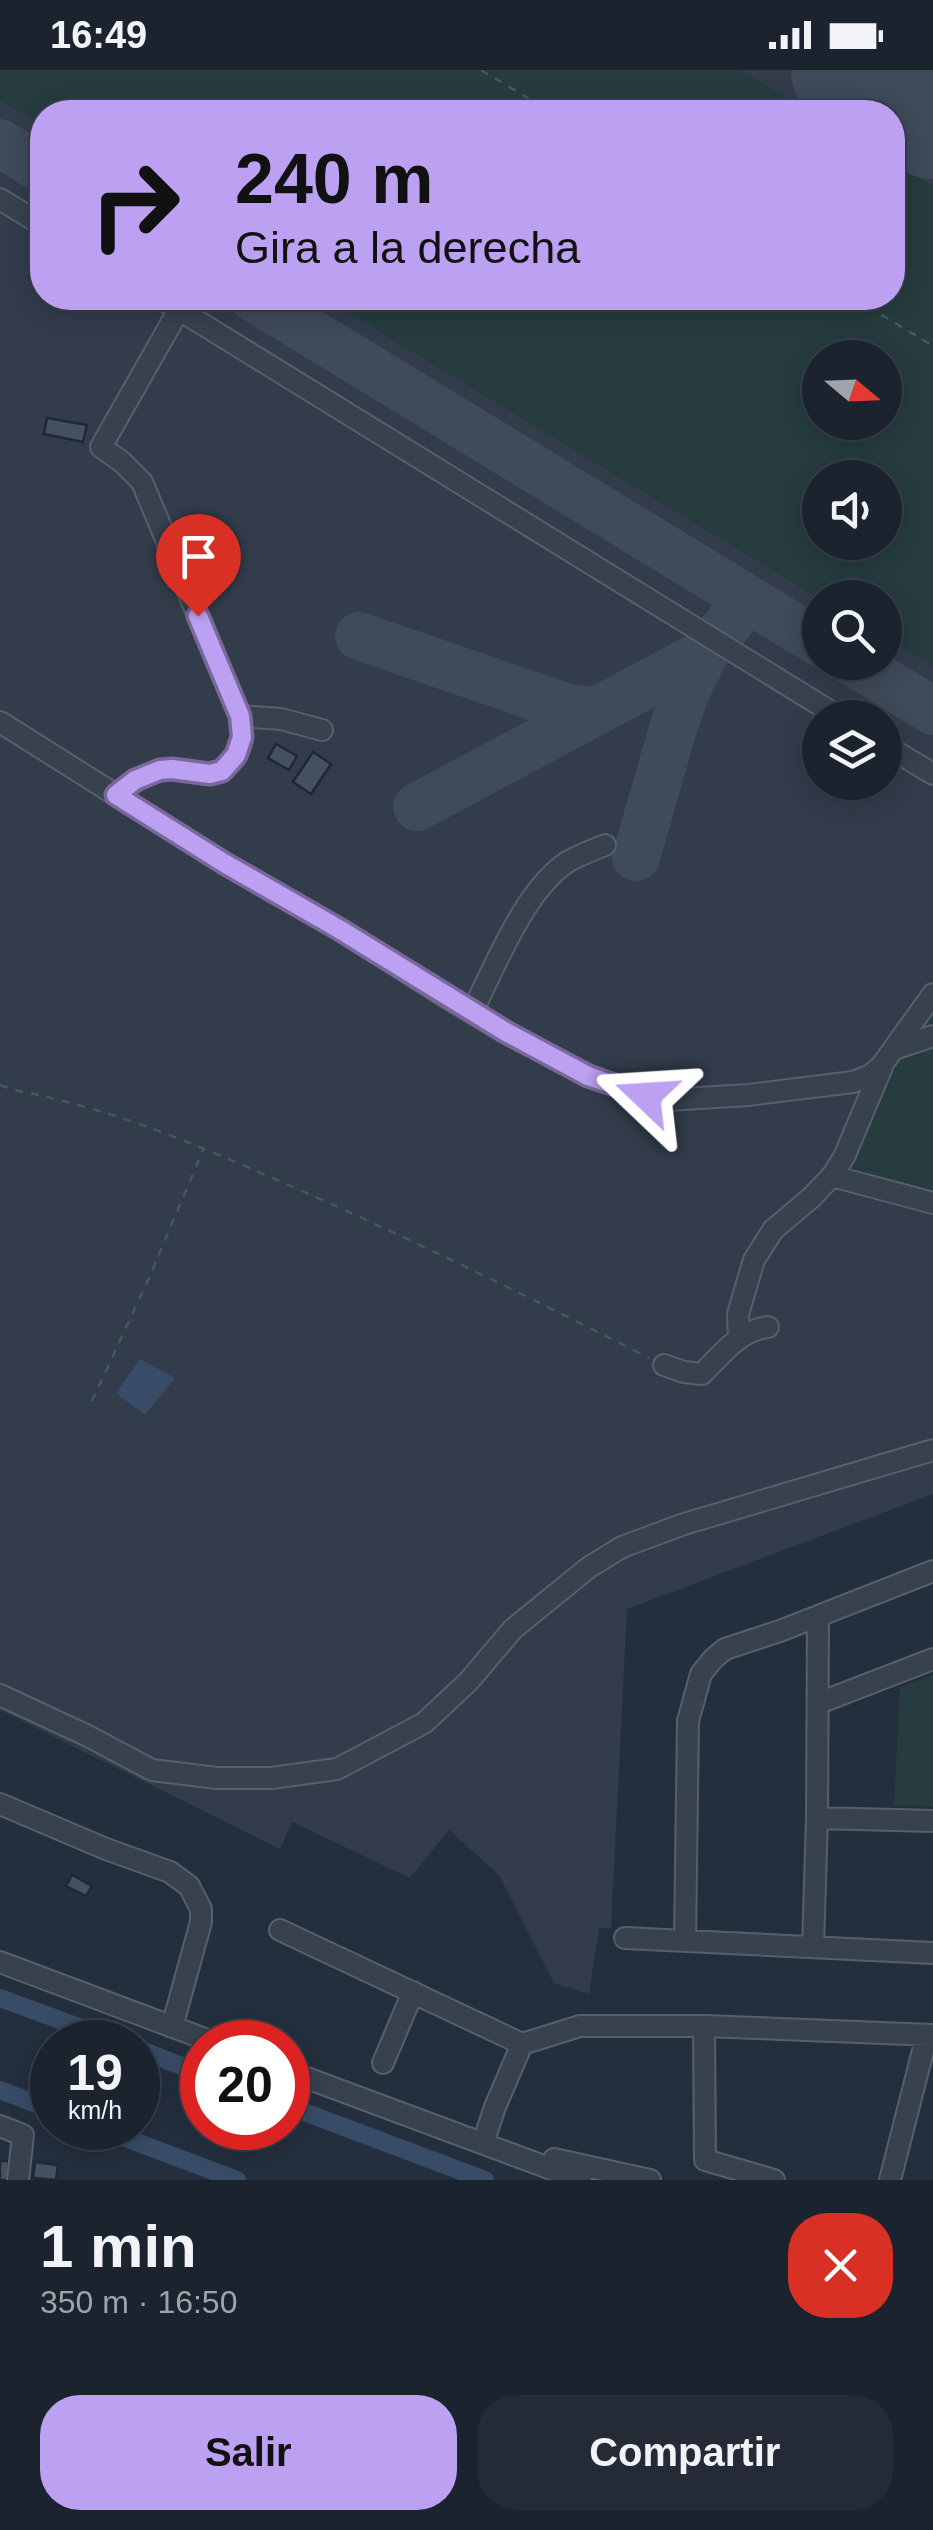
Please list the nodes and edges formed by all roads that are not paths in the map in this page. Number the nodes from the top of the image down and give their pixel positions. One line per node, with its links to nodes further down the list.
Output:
1 (0, 199): 2 (street)
2 (30, 218)
3 (179, 310): 6 (street)
4 (193, 310): 5 (street)
5 (812, 700)
6 (240, 716): 8 (street); 11 (street)
7 (0, 722): 11 (street)
8 (322, 730)
9 (902, 755): 10 (street)
10 (933, 774)
11 (116, 795): 14 (street)
12 (604, 845): 14 (street)
13 (933, 994): 16 (street)
14 (472, 1012): 16 (street)
15 (933, 1036): 16 (street)
16 (888, 1057): 17 (street)
17 (832, 1176): 18 (street); 20 (street)
18 (933, 1203)
19 (768, 1327): 20 (street)
20 (739, 1338): 21 (street)
21 (664, 1365)
22 (933, 1450): 26 (street)
23 (933, 1572): 24 (street)
24 (818, 1616): 27 (street); 33 (street)
25 (933, 1659): 27 (street)
26 (0, 1695)
27 (819, 1704): 29 (street)
28 (0, 1804): 39 (street)
29 (818, 1818): 30 (street); 34 (street)
30 (933, 1821)
31 (280, 1930): 37 (street)
32 (626, 1938): 33 (street)
33 (685, 1941): 34 (street)
34 (812, 1947): 35 (street)
35 (933, 1953)
36 (0, 1962): 39 (street)
37 (413, 1992): 42 (street); 43 (street)
38 (704, 2026): 41 (street); 42 (street); 48 (street)
39 (172, 2027): 40 (street)
40 (180, 2030)
41 (930, 2035): 53 (street)
42 (522, 2044): 46 (street)
43 (383, 2063)
44 (310, 2079): 46 (street)
45 (0, 2126): 49 (street)
46 (483, 2144): 47 (street)
47 (506, 2152): 50 (street); 51 (street)
48 (736, 2175): 52 (street)
49 (18, 2180)
50 (581, 2180)
51 (650, 2180)
52 (774, 2180)
53 (890, 2180)

